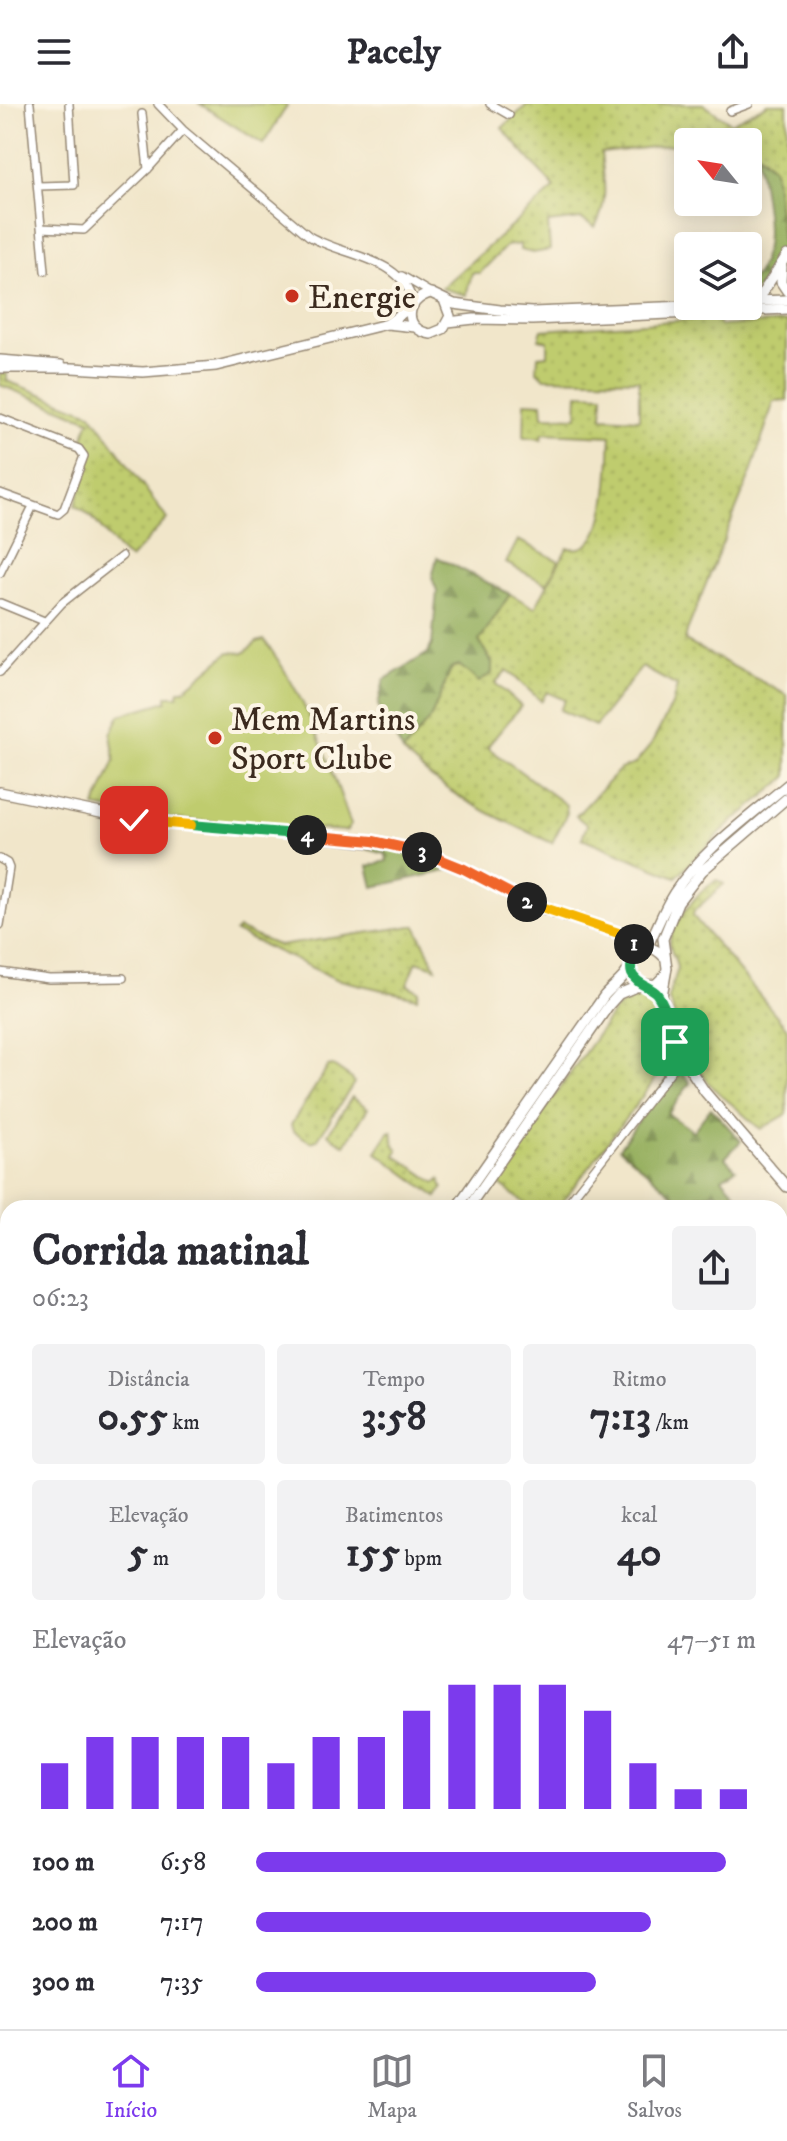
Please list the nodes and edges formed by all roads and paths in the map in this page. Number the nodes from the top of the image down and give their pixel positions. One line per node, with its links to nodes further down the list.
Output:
1 (30, 104): 11 (street)
2 (69, 104): 11 (street)
3 (158, 104): 9 (street)
4 (490, 104): 8 (street)
5 (749, 104): 6 (street)
6 (730, 111)
7 (142, 114): 10 (street)
8 (509, 115)
9 (183, 130): 10 (street); 15 (street)
10 (148, 169): 12 (street)
11 (38, 186): 12 (street)
12 (42, 228): 14 (street)
13 (785, 257): 16 (street); 18 (street)
14 (45, 271)
15 (393, 273): 17 (street); 22 (street)
16 (787, 291)
17 (431, 293): 19 (street); 22 (street)
18 (762, 293)
19 (444, 300): 25 (street); 26 (street)
20 (787, 300): 21 (street)
21 (762, 301)
22 (412, 305): 27 (street); 28 (street)
23 (674, 307): 25 (street)
24 (787, 309): 25 (street)
25 (532, 316): 26 (street)
26 (448, 322): 28 (street)
27 (387, 324): 28 (street); 31 (street)
28 (415, 327)
29 (0, 360): 31 (street)
30 (0, 368): 31 (street)
31 (72, 368)
32 (0, 418): 34 (street)
33 (0, 493): 34 (street)
34 (33, 506): 36 (street)
35 (122, 556): 38 (street)
36 (0, 573)
37 (0, 603): 38 (street)
38 (44, 621): 39 (street)
39 (0, 672)
40 (787, 785): 45 (street)
41 (0, 792): 46 (street)
42 (787, 798): 49 (street)
43 (3, 861): 44 (street)
44 (0, 925)
45 (657, 927): 46 (street); 47 (street)
46 (632, 938): 47 (street); 48 (street)
47 (646, 949): 48 (street); 49 (street)
48 (633, 959): 53 (street); 57 (street)
49 (665, 959): 51 (street)
50 (0, 972): 52 (street)
51 (666, 973): 53 (street); 54 (street)
52 (123, 978)
53 (644, 984): 54 (street); 58 (street)
54 (663, 1006): 55 (street)
55 (682, 1057): 56 (street); 59 (street)
56 (787, 1187)
57 (462, 1200)
58 (474, 1200)
59 (570, 1200)

